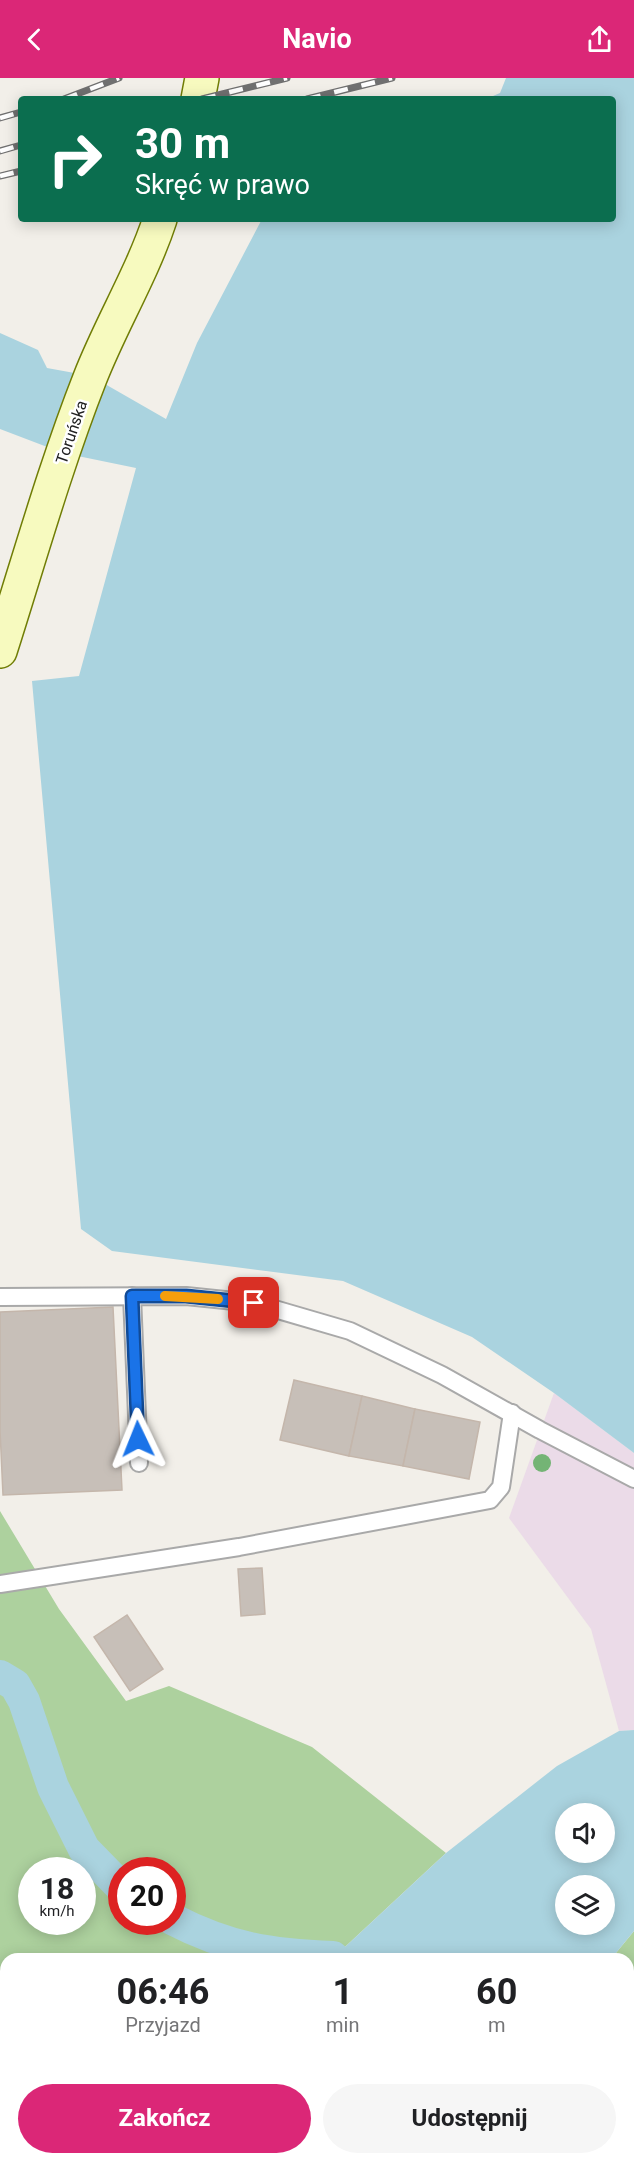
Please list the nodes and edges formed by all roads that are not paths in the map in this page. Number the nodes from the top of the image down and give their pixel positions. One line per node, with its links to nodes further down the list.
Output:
1 (202, 78): 2 (street)
2 (199, 96)
3 (159, 222): 4 (street, Toruńska)
4 (0, 651)
5 (132, 1296): 6 (lane); 7 (lane); 8 (lane)
6 (0, 1297)
7 (512, 1413): 9 (lane); 10 (lane)
8 (139, 1463)
9 (634, 1479)
10 (0, 1584)

